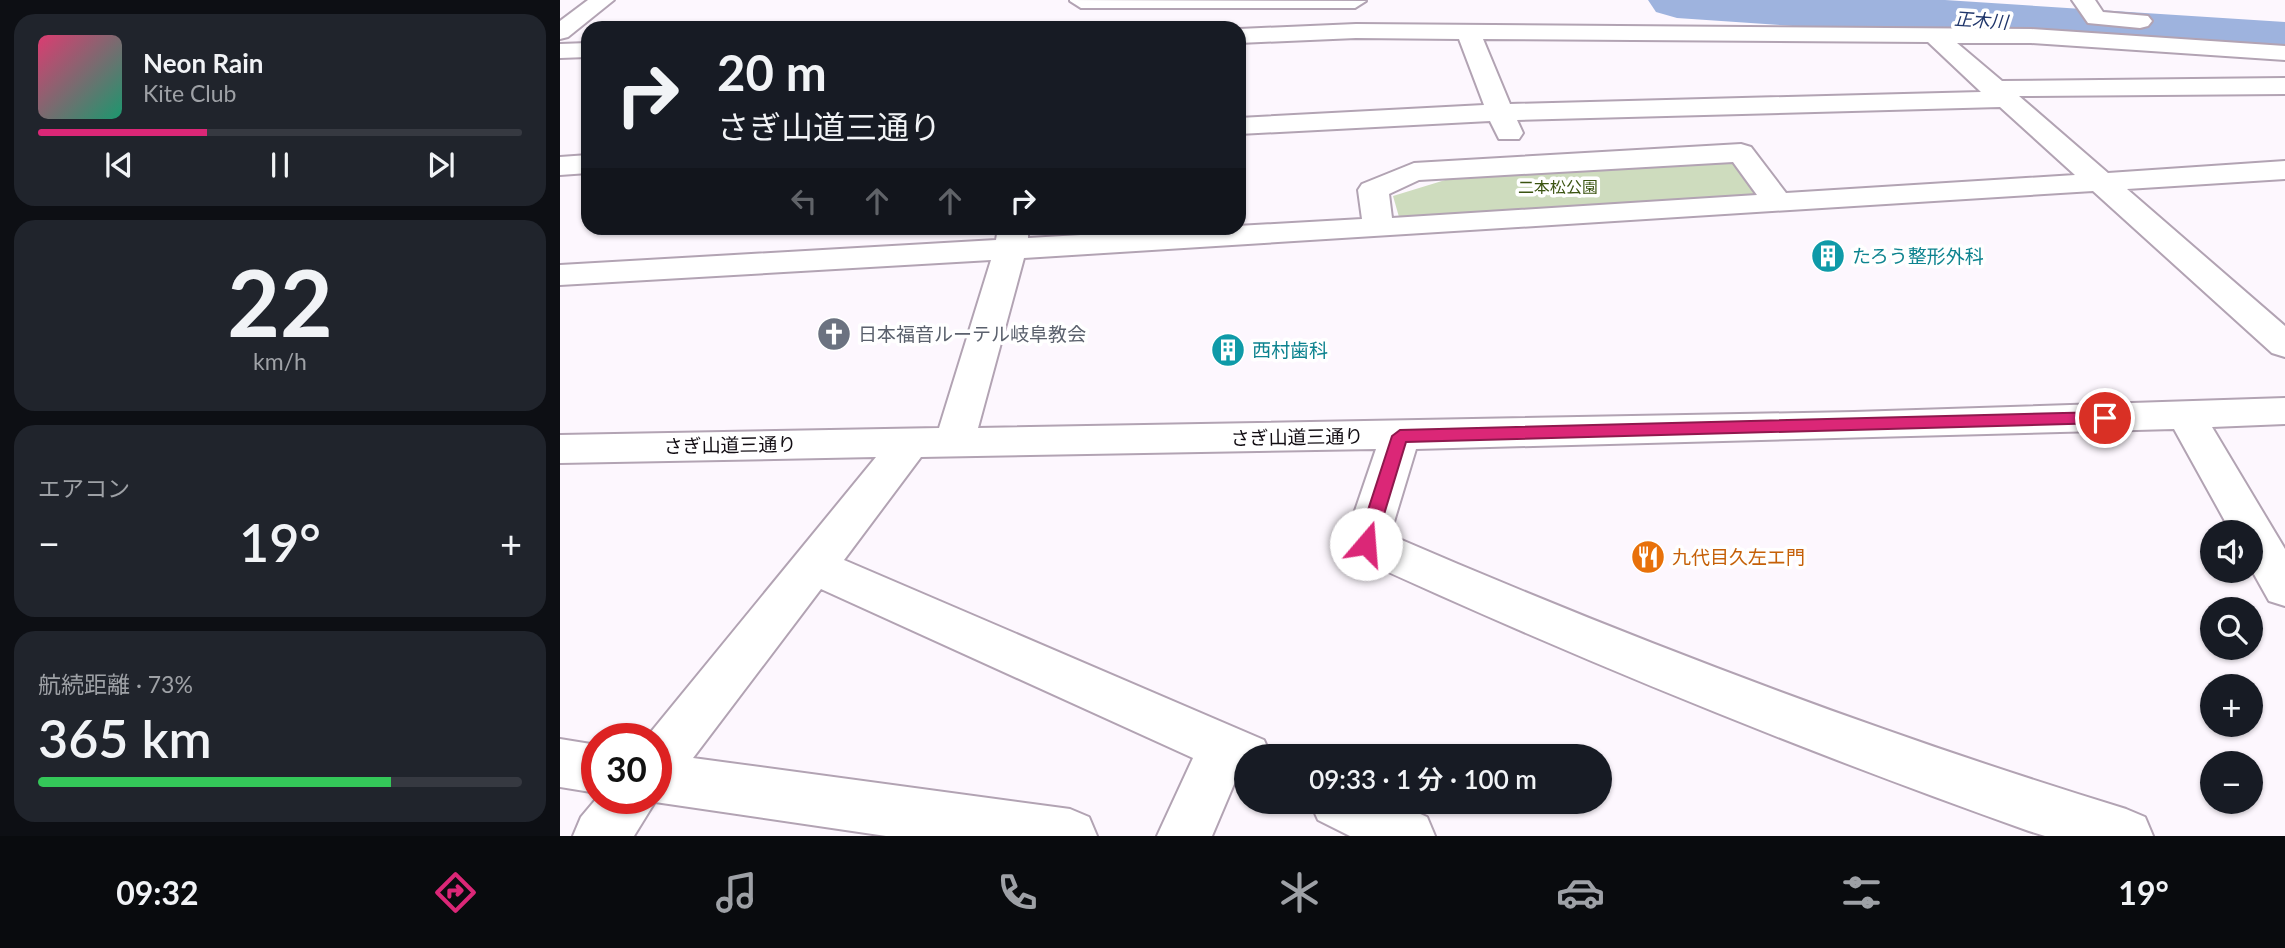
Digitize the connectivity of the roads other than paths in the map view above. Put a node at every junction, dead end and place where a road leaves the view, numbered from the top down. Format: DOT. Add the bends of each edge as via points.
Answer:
graph roads {
  1 [pos="603,0"];
  2 [pos="1356,0"];
  3 [pos="2083,0"];
  4 [pos="1078,7"];
  5 [pos="2113,30"];
  6 [pos="1356,31"];
  7 [pos="1468,31"];
  8 [pos="2285,31"];
  9 [pos="560,32"];
  10 [pos="1934,35"];
  11 [pos="1246,36"];
  12 [pos="581,50"];
  13 [pos="560,51"];
  14 [pos="2285,53"];
  15 [pos="2285,86"];
  16 [pos="1998,94"];
  17 [pos="1501,112"];
  18 [pos="1246,126"];
  19 [pos="581,164"];
  20 [pos="1521,164"];
  21 [pos="560,166"];
  22 [pos="2285,170"];
  23 [pos="2285,185"];
  24 [pos="2110,189"];
  25 [pos="1778,203"];
  26 [pos="1378,227"];
  27 [pos="1246,231"];
  28 [pos="1112,235"];
  29 [pos="1012,238"];
  30 [pos="560,275"];
  31 [pos="2285,345"];
  32 [pos="2285,411"];
  33 [pos="2186,416"];
  34 [pos="1400,436"];
  35 [pos="955,440"];
  36 [pos="911,442"];
  37 [pos="560,449"];
  38 [pos="814,566"];
  39 [pos="2285,588"];
  40 [pos="672,746"];
  41 [pos="1234,752"];
  42 [pos="1234,754"];
  43 [pos="560,763"];
  44 [pos="581,766"];
  45 [pos="672,780"];
  46 [pos="618,814"];
  47 [pos="1362,814"];
  48 [pos="600,836"];
  49 [pos="1070,836"];
  50 [pos="1184,836"];
  51 [pos="1408,836"];
  52 [pos="2126,836"];
  1 -- 9 [label="street"];
  2 -- 4 [label="street"];
  2 -- 6 [label="street"];
  3 -- 5 [label="street" via="2096,18"];
  5 -- 8 [label="street"];
  5 -- 10 [label="street" via="2031,36"];
  5 -- 14 [label="street"];
  6 -- 7 [label="street"];
  6 -- 11 [label="street"];
  7 -- 10 [label="street"];
  7 -- 17 [label="street"];
  10 -- 16 [label="street"];
  12 -- 13 [label="street"];
  15 -- 16 [label="street"];
  16 -- 17 [label="street"];
  16 -- 24 [label="street"];
  17 -- 18 [label="street"];
  17 -- 20 [label="street"];
  19 -- 21 [label="street"];
  20 -- 25 [label="street" via="1741,153"];
  20 -- 26 [label="street" via="1414,172 1373,190"];
  22 -- 24 [label="street"];
  23 -- 24 [label="street"];
  24 -- 25 [label="street"];
  24 -- 31 [label="street"];
  25 -- 26 [label="street"];
  26 -- 27 [label="street"];
  28 -- 29 [label="street"];
  29 -- 30 [label="street" via="945,254"];
  29 -- 35 [label="street"];
  32 -- 33 [label="street, さぎ山道三通り"];
  33 -- 34 [label="street, さぎ山道三通り"];
  33 -- 39 [label="street"];
  34 -- 35 [label="street, さぎ山道三通り"];
  34 -- 52 [label="street" via="1366,544 1751,705 2013,801"];
  35 -- 36 [label="street, さぎ山道三通り"];
  36 -- 37 [label="street, さぎ山道三通り"];
  36 -- 38 [label="street"];
  38 -- 40 [label="street"];
  38 -- 41 [label="street"];
  42 -- 50 [label="street"];
  43 -- 44 [label="street"];
  45 -- 49 [label="street"];
  46 -- 48 [label="street"];
  47 -- 51 [label="street"];
}
